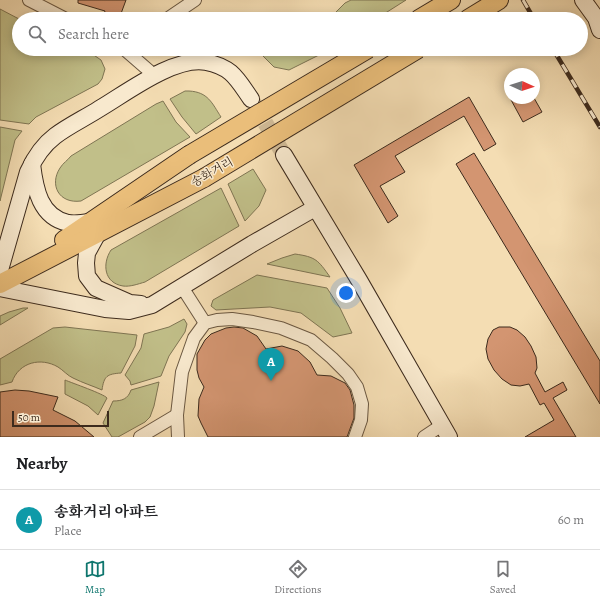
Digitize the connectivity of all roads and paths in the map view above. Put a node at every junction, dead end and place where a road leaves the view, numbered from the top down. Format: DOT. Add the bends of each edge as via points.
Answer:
graph roads {
  1 [pos="29,0"];
  2 [pos="195,0"];
  3 [pos="451,0"];
  4 [pos="499,0"];
  5 [pos="583,0"];
  6 [pos="52,12"];
  7 [pos="177,12"];
  8 [pos="431,12"];
  9 [pos="479,12"];
  10 [pos="599,21"];
  11 [pos="132,56"];
  12 [pos="356,56"];
  13 [pos="406,56"];
  14 [pos="154,75"];
  15 [pos="251,99"];
  16 [pos="284,156"];
  17 [pos="32,163"];
  18 [pos="315,208"];
  19 [pos="94,228"];
  20 [pos="0,270"];
  21 [pos="0,284"];
  22 [pos="182,287"];
  23 [pos="0,288"];
  24 [pos="152,305"];
  25 [pos="205,323"];
  26 [pos="176,415"];
  27 [pos="445,431"];
  28 [pos="140,437"];
  29 [pos="178,437"];
  30 [pos="355,437"];
  31 [pos="424,437"];
  1 -- 6 [label="street"];
  2 -- 7 [label="street"];
  3 -- 8 [label="main road"];
  4 -- 9 [label="main road"];
  5 -- 10 [label="street"];
  11 -- 14 [label="street"];
  12 -- 19 [label="main road, 송화거리, bridge" via="189,155"];
  13 -- 19 [label="main road, 송화거리, bridge" via="204,178"];
  14 -- 15 [label="street" via="187,63 204,62 229,71"];
  14 -- 17 [label="street" via="55,136 43,147"];
  16 -- 18 [label="street"];
  17 -- 19 [label="street" via="34,184 48,213 60,220"];
  17 -- 20 [label="street"];
  18 -- 22 [label="street"];
  18 -- 27 [label="street"];
  19 -- 21 [label="main road, 송화거리"];
  19 -- 24 [label="street" via="86,263 87,276 96,288 130,303"];
  22 -- 24 [label="street"];
  22 -- 25 [label="street"];
  23 -- 24 [label="street" via="105,309 129,311"];
  25 -- 26 [label="street" via="194,338 182,372"];
  25 -- 30 [label="street" via="217,320 253,322 281,328 311,340 348,374 357,387 362,404 361,420"];
  26 -- 28 [label="street"];
  26 -- 29 [label="street"];
  27 -- 31 [label="street"];
}
